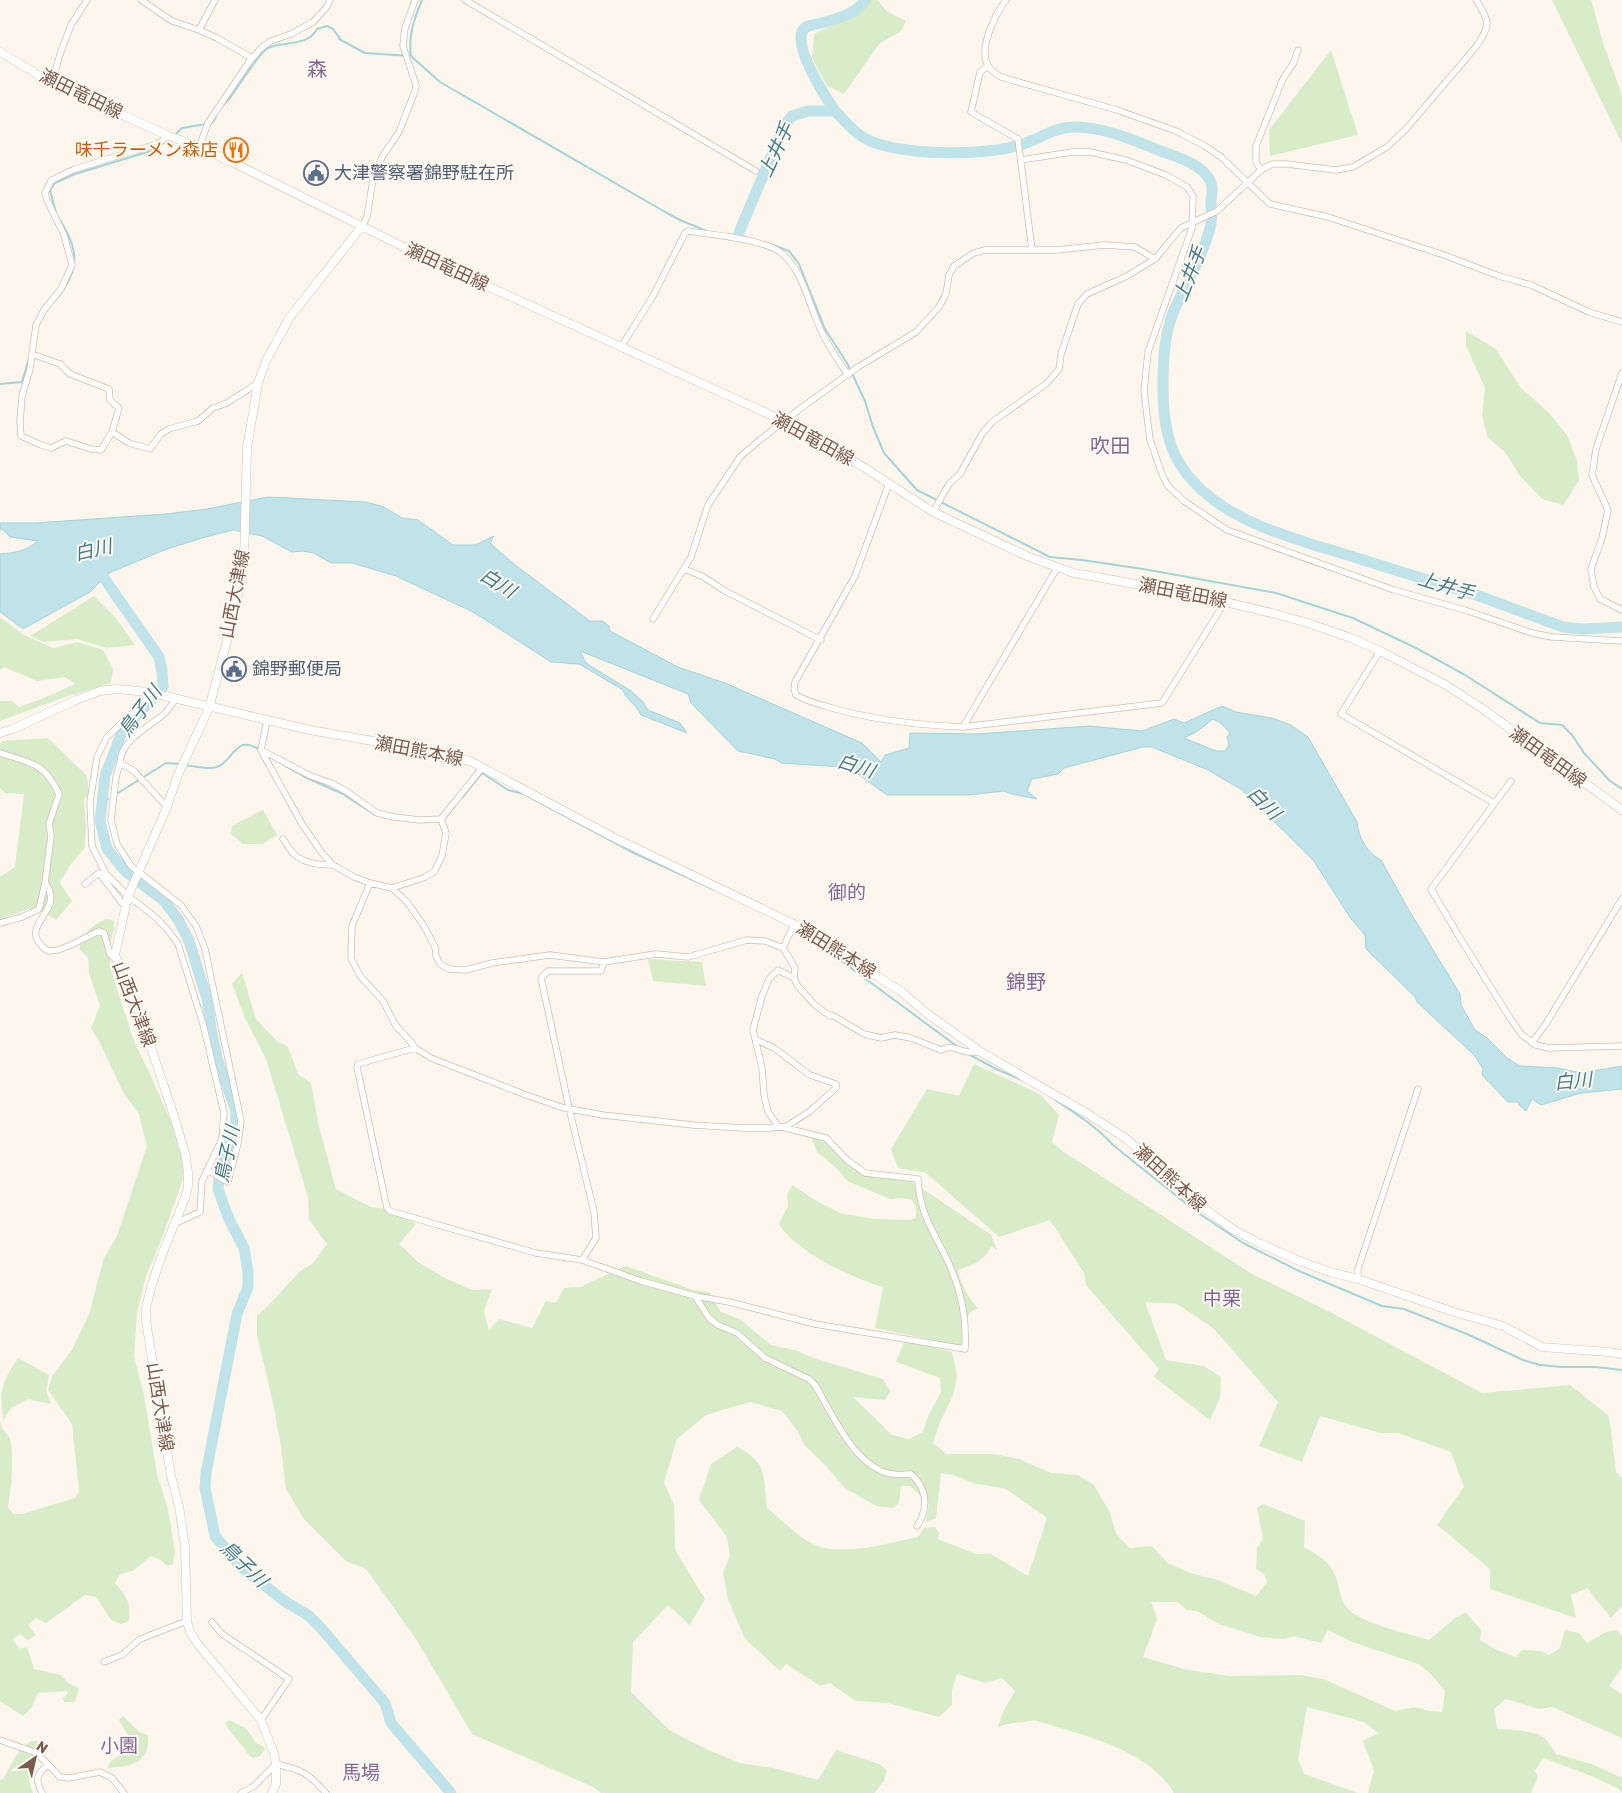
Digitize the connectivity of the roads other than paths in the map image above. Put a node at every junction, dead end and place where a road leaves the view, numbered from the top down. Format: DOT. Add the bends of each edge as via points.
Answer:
graph roads {
  1 [pos="87,0"];
  2 [pos="141,0"];
  3 [pos="215,0"];
  4 [pos="330,0"];
  5 [pos="415,0"];
  6 [pos="465,0"];
  7 [pos="1006,0"];
  8 [pos="1476,0"];
  9 [pos="148,2"];
  10 [pos="199,30"];
  11 [pos="1298,50"];
  12 [pos="0,52"];
  13 [pos="252,58"];
  14 [pos="988,66"];
  15 [pos="52,83"];
  16 [pos="169,136"];
  17 [pos="199,147"];
  18 [pos="1021,160"];
  19 [pos="756,170"];
  20 [pos="1261,170"];
  21 [pos="1248,182"];
  22 [pos="1194,221"];
  23 [pos="362,226"];
  24 [pos="1032,250"];
  25 [pos="1156,259"];
  26 [pos="1622,322"];
  27 [pos="621,347"];
  28 [pos="32,354"];
  29 [pos="849,374"];
  30 [pos="1622,374"];
  31 [pos="258,384"];
  32 [pos="784,421"];
  33 [pos="112,432"];
  34 [pos="887,482"];
  35 [pos="933,512"];
  36 [pos="1057,568"];
  37 [pos="684,569"];
  38 [pos="1225,602"];
  39 [pos="1622,610"];
  40 [pos="653,619"];
  41 [pos="821,640"];
  42 [pos="1622,641"];
  43 [pos="1380,651"];
  44 [pos="148,692"];
  45 [pos="175,700"];
  46 [pos="209,708"];
  47 [pos="267,720"];
  48 [pos="963,727"];
  49 [pos="0,733"];
  50 [pos="261,750"];
  51 [pos="0,753"];
  52 [pos="120,763"];
  53 [pos="482,768"];
  54 [pos="1511,781"];
  55 [pos="1494,803"];
  56 [pos="167,807"];
  57 [pos="1622,810"];
  58 [pos="441,818"];
  59 [pos="283,838"];
  60 [pos="333,865"];
  61 [pos="138,874"];
  62 [pos="45,883"];
  63 [pos="370,883"];
  64 [pos="85,884"];
  65 [pos="392,888"];
  66 [pos="129,894"];
  67 [pos="1622,899"];
  68 [pos="126,908"];
  69 [pos="0,923"];
  70 [pos="794,924"];
  71 [pos="782,948"];
  72 [pos="118,962"];
  73 [pos="604,962"];
  74 [pos="794,978"];
  75 [pos="755,1039"];
  76 [pos="1532,1043"];
  77 [pos="1622,1046"];
  78 [pos="415,1048"];
  79 [pos="981,1052"];
  80 [pos="1418,1090"];
  81 [pos="569,1108"];
  82 [pos="778,1126"];
  83 [pos="208,1171"];
  84 [pos="176,1223"];
  85 [pos="582,1260"];
  86 [pos="1358,1279"];
  87 [pos="695,1296"];
  88 [pos="1622,1354"];
  89 [pos="917,1526"];
  90 [pos="186,1621"];
  91 [pos="212,1622"];
  92 [pos="104,1662"];
  93 [pos="261,1720"];
  94 [pos="0,1740"];
  95 [pos="48,1764"];
  96 [pos="276,1764"];
  97 [pos="42,1793"];
  98 [pos="124,1793"];
  99 [pos="241,1793"];
  100 [pos="272,1793"];
  101 [pos="326,1793"];
  1 -- 15 [label="street" via="71,25"];
  2 -- 9 [label="street"];
  3 -- 10 [label="street"];
  4 -- 13 [label="street" via="313,22 271,41"];
  5 -- 23 [label="street" via="405,28 403,46 416,85 415,91 399,132 382,157 373,179 367,217"];
  6 -- 19 [label="street"];
  7 -- 14 [label="street" via="988,35 984,55"];
  8 -- 20 [label="street" via="1488,23 1484,35 1406,129 1387,147 1352,167 1335,170 1272,164"];
  9 -- 10 [label="street" via="172,21"];
  10 -- 13 [label="street"];
  11 -- 20 [label="street" via="1256,146 1256,162"];
  12 -- 15 [label="main road, 瀬田竜田線"];
  13 -- 17 [label="street" via="208,123"];
  14 -- 18 [label="street" via="980,72 971,112 1018,139"];
  14 -- 21 [label="street" via="1010,81 1108,107 1176,131 1221,157"];
  15 -- 16 [label="main road, 瀬田竜田線"];
  16 -- 17 [label="main road, 瀬田竜田線"];
  16 -- 28 [label="street" via="156,144 75,169 51,181 45,193 64,235 72,265 61,289 39,317"];
  17 -- 23 [label="main road, 瀬田竜田線"];
  18 -- 22 [label="street" via="1090,152 1126,160 1187,187 1193,196"];
  18 -- 24 [label="street"];
  20 -- 21 [label="street"];
  21 -- 22 [label="street" via="1217,211"];
  21 -- 26 [label="street" via="1270,204 1328,217 1444,255 1531,285 1589,312"];
  22 -- 25 [label="street" via="1181,228"];
  22 -- 42 [label="street" via="1148,352 1144,391 1150,440 1167,485 1175,494 1227,530 1394,590 1532,633"];
  23 -- 27 [label="main road, 瀬田竜田線"];
  23 -- 31 [label="main road, 山西大津線" via="290,317 266,361"];
  24 -- 25 [label="street" via="1104,245 1135,247"];
  24 -- 29 [label="street" via="985,250 954,266 940,307 916,332"];
  25 -- 35 [label="street" via="1087,294 1078,304 1058,369 1046,384 992,422"];
  27 -- 29 [label="street" via="688,231 760,243 779,251 792,263 828,346"];
  27 -- 32 [label="main road, 瀬田竜田線"];
  28 -- 33 [label="street" via="109,389 110,400 119,408"];
  28 -- 33 [label="street" via="22,402 21,436 50,448 66,441 101,450"];
  29 -- 32 [label="street"];
  30 -- 39 [label="street" via="1598,440 1593,466 1594,482 1608,510 1590,570 1600,600"];
  31 -- 33 [label="street" via="213,408 198,421 169,429 150,449 129,443"];
  31 -- 46 [label="main road, 山西大津線" via="247,448 244,562 234,615"];
  32 -- 34 [label="main road, 瀬田竜田線"];
  32 -- 37 [label="street" via="740,457 725,478 708,505 697,543"];
  34 -- 35 [label="main road, 瀬田竜田線"];
  34 -- 41 [label="street" via="855,576"];
  35 -- 36 [label="main road, 瀬田竜田線"];
  36 -- 38 [label="main road, 瀬田竜田線"];
  36 -- 48 [label="street"];
  37 -- 40 [label="street"];
  37 -- 41 [label="street"];
  38 -- 43 [label="main road, 瀬田竜田線" via="1308,623"];
  38 -- 48 [label="street" via="1162,703"];
  41 -- 48 [label="street" via="796,682 796,695 845,712 934,726"];
  43 -- 55 [label="street" via="1341,714"];
  43 -- 57 [label="main road, 瀬田竜田線" via="1484,709"];
  44 -- 45 [label="main road, 瀬田熊本線"];
  44 -- 49 [label="main road, 瀬田熊本線" via="117,689 100,692"];
  44 -- 66 [label="street" via="145,701 107,737 98,757 90,802 92,846 106,874"];
  45 -- 46 [label="main road, 瀬田熊本線"];
  45 -- 52 [label="street" via="128,745"];
  46 -- 47 [label="main road, 瀬田熊本線"];
  46 -- 56 [label="main road, 山西大津線" via="177,777"];
  47 -- 50 [label="street"];
  47 -- 53 [label="main road, 瀬田熊本線" via="459,758"];
  50 -- 58 [label="street" via="346,791 377,813 420,820"];
  50 -- 60 [label="street" via="302,824"];
  51 -- 62 [label="street" via="40,767 52,778 59,794 49,824 51,836"];
  52 -- 56 [label="street" via="134,771"];
  52 -- 61 [label="street" via="111,820 117,844"];
  53 -- 58 [label="street"];
  53 -- 70 [label="main road, 瀬田熊本線" via="615,838"];
  54 -- 55 [label="street"];
  55 -- 76 [label="street" via="1431,888 1510,1018"];
  56 -- 61 [label="main road, 山西大津線"];
  58 -- 65 [label="street" via="446,833 442,856 434,872"];
  59 -- 60 [label="street" via="294,855 321,865"];
  60 -- 63 [label="street"];
  61 -- 66 [label="main road, 山西大津線"];
  61 -- 83 [label="street" via="181,905 196,926 205,949 241,1121 228,1182"];
  62 -- 69 [label="street" via="39,910"];
  62 -- 72 [label="street" via="52,896 48,909 36,925 37,940 41,946 48,951 58,950 98,931 104,934 110,954"];
  63 -- 65 [label="street"];
  63 -- 78 [label="street" via="352,926 351,958 360,976 383,1001 396,1026"];
  64 -- 68 [label="street" via="99,873"];
  65 -- 73 [label="street" via="424,926 436,947 440,964 449,969 466,970 550,955"];
  66 -- 68 [label="main road, 山西大津線"];
  66 -- 83 [label="street" via="168,930 178,944 203,1024 224,1113 222,1139"];
  67 -- 76 [label="street"];
  68 -- 72 [label="main road, 山西大津線" via="115,956"];
  70 -- 71 [label="street"];
  70 -- 79 [label="main road, 瀬田熊本線" via="902,992"];
  71 -- 73 [label="street" via="765,941 747,940 688,957 656,954"];
  71 -- 74 [label="street" via="795,968"];
  72 -- 84 [label="main road, 山西大津線" via="151,1048 186,1157 188,1187"];
  73 -- 81 [label="street" via="601,971 548,971 541,978"];
  74 -- 75 [label="street" via="778,970 769,979 753,1030"];
  74 -- 79 [label="street" via="815,1005 864,1034 881,1038 895,1035 911,1038 941,1050 948,1046 964,1052"];
  75 -- 82 [label="street" via="768,1112"];
  75 -- 82 [label="street" via="774,1048 810,1075 836,1084 836,1088 810,1111 787,1126"];
  76 -- 77 [label="street" via="1549,1048"];
  78 -- 81 [label="street" via="430,1058 490,1082"];
  78 -- 85 [label="street" via="369,1060 357,1067 387,1208 536,1253"];
  79 -- 86 [label="main road, 瀬田熊本線" via="1125,1138 1192,1199 1234,1230 1297,1260"];
  80 -- 86 [label="street" via="1358,1269"];
  81 -- 82 [label="street" via="693,1125"];
  81 -- 85 [label="street" via="596,1222 596,1238"];
  82 -- 87 [label="street" via="826,1138 865,1173 918,1179 922,1210 958,1286 967,1328 965,1349 815,1324"];
  83 -- 84 [label="street" via="202,1181 200,1212"];
  84 -- 90 [label="main road, 山西大津線" via="152,1284 146,1321 185,1548"];
  85 -- 87 [label="street"];
  86 -- 88 [label="main road, 瀬田熊本線" via="1503,1326 1542,1347"];
  87 -- 89 [label="street" via="709,1318 718,1325 738,1333 765,1358 815,1385 859,1456 870,1465 892,1474 911,1474 920,1482 926,1509"];
  90 -- 92 [label="street" via="140,1639 122,1655"];
  90 -- 93 [label="main road, 山西大津線" via="196,1643"];
  91 -- 93 [label="street" via="222,1634 289,1679"];
  93 -- 96 [label="main road, 山西大津線"];
  94 -- 95 [label="street" via="37,1752"];
  95 -- 97 [label="street" via="38,1774 37,1782"];
  95 -- 98 [label="street" via="60,1778 100,1772 106,1774"];
  96 -- 99 [label="street" via="254,1786"];
  96 -- 100 [label="main road, 山西大津線" via="276,1784"];
  96 -- 101 [label="street" via="311,1777"];
}
